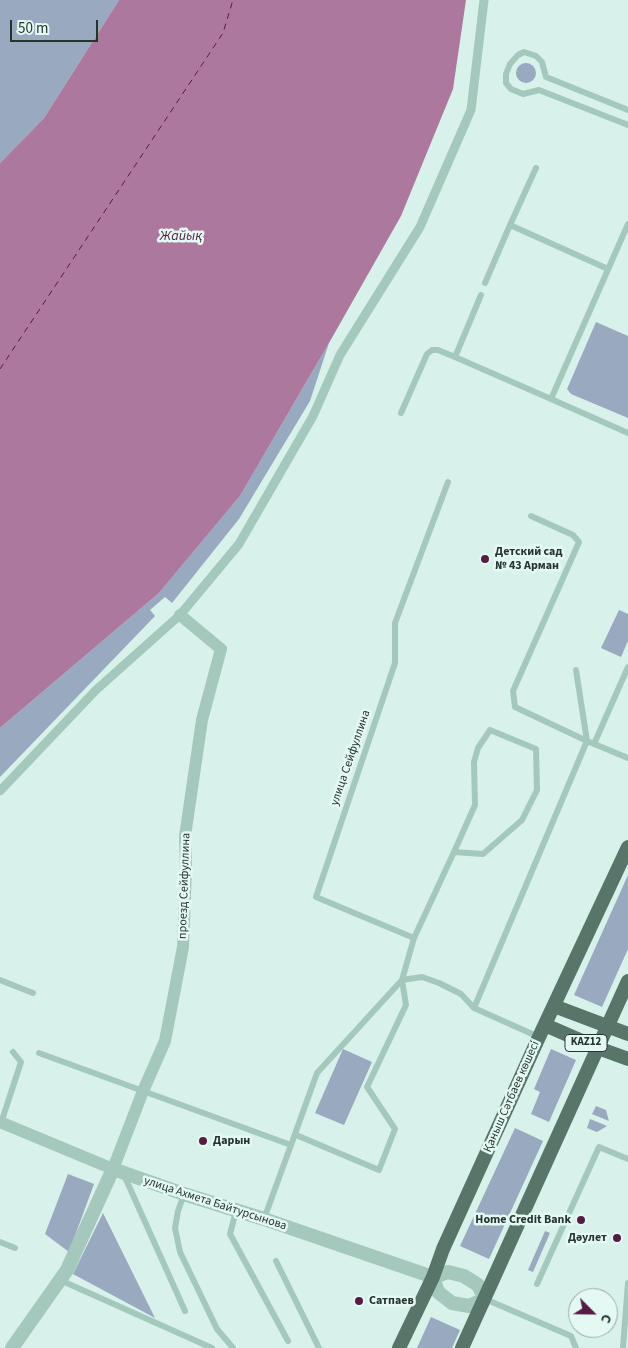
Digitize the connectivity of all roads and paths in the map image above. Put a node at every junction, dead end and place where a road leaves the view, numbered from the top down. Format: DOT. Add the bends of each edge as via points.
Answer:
graph roads {
  1 [pos="484,0"];
  2 [pos="628,110"];
  3 [pos="628,125"];
  4 [pos="536,168"];
  5 [pos="628,224"];
  6 [pos="510,225"];
  7 [pos="608,269"];
  8 [pos="485,283"];
  9 [pos="480,295"];
  10 [pos="454,356"];
  11 [pos="551,399"];
  12 [pos="400,413"];
  13 [pos="628,433"];
  14 [pos="448,482"];
  15 [pos="531,516"];
  16 [pos="180,614"];
  17 [pos="628,668"];
  18 [pos="576,670"];
  19 [pos="586,741"];
  20 [pos="594,744"];
  21 [pos="628,758"];
  22 [pos="0,791"];
  23 [pos="628,847"];
  24 [pos="454,852"];
  25 [pos="414,938"];
  26 [pos="0,980"];
  27 [pos="402,980"];
  28 [pos="628,981"];
  29 [pos="33,993"];
  30 [pos="554,1006"];
  31 [pos="474,1008"];
  32 [pos="608,1027"];
  33 [pos="542,1031"];
  34 [pos="628,1034"];
  35 [pos="598,1048"];
  36 [pos="12,1052"];
  37 [pos="38,1053"];
  38 [pos="628,1059"];
  39 [pos="143,1091"];
  40 [pos="1,1123"];
  41 [pos="296,1135"];
  42 [pos="291,1145"];
  43 [pos="628,1159"];
  44 [pos="118,1171"];
  45 [pos="184,1194"];
  46 [pos="236,1211"];
  47 [pos="264,1220"];
  48 [pos="0,1242"];
  49 [pos="15,1248"];
  50 [pos="276,1261"];
  51 [pos="433,1277"];
  52 [pos="59,1280"];
  53 [pos="537,1284"];
  54 [pos="628,1284"];
  55 [pos="485,1299"];
  56 [pos="185,1311"];
  57 [pos="288,1341"];
  58 [pos="12,1348"];
  59 [pos="212,1348"];
  60 [pos="233,1348"];
  61 [pos="319,1348"];
  62 [pos="399,1348"];
  63 [pos="463,1348"];
  64 [pos="576,1348"];
  65 [pos="623,1348"];
  1 -- 16 [label="street" via="471,110 420,227 340,355 312,416 239,544"];
  2 -- 3 [label="lane" via="546,78 542,62 524,52 510,64 506,74 506,83 511,89 523,94 540,90"];
  4 -- 6 [label="lane"];
  5 -- 7 [label="lane"];
  6 -- 7 [label="lane"];
  6 -- 8 [label="lane"];
  7 -- 11 [label="lane"];
  9 -- 10 [label="lane"];
  10 -- 11 [label="lane"];
  10 -- 12 [label="lane" via="438,350 427,354"];
  11 -- 13 [label="lane"];
  14 -- 25 [label="lane, улица Сейфуллина" via="395,623 395,663 316,897"];
  15 -- 19 [label="lane" via="573,535 579,542 513,691 515,707"];
  16 -- 22 [label="street" via="96,690"];
  16 -- 39 [label="street, проезд Сейфуллина" via="221,649 202,720 185,836 183,947 165,1041"];
  17 -- 20 [label="lane"];
  18 -- 19 [label="lane"];
  19 -- 20 [label="lane"];
  19 -- 31 [label="lane"];
  20 -- 21 [label="lane"];
  23 -- 30 [label="main road, Қаныш Сәтбаев көшесі"];
  24 -- 24 [label="lane" via="483,854 522,820 537,790 536,749 490,730 478,748 474,762 476,805"];
  24 -- 25 [label="lane"];
  25 -- 27 [label="lane"];
  26 -- 29 [label="lane"];
  27 -- 31 [label="lane" via="422,977 439,983 461,994"];
  27 -- 41 [label="lane" via="316,1073"];
  27 -- 41 [label="lane" via="406,1005 367,1087 395,1129 379,1170"];
  28 -- 32 [label="main road"];
  30 -- 32 [label="main road, KAZ12"];
  30 -- 33 [label="main road, Қаныш Сәтбаев көшесі"];
  31 -- 33 [label="lane"];
  32 -- 34 [label="main road, KAZ12"];
  32 -- 35 [label="main road"];
  33 -- 35 [label="main road, KAZ12"];
  33 -- 51 [label="main road, Қаныш Сәтбаев көшесі"];
  35 -- 38 [label="main road, KAZ12"];
  35 -- 55 [label="main road"];
  36 -- 40 [label="lane" via="21,1062"];
  37 -- 39 [label="lane"];
  39 -- 42 [label="lane"];
  39 -- 44 [label="street, проезд Сейфуллина"];
  40 -- 44 [label="street, улица Ахмета Байтурсынова"];
  41 -- 42 [label="lane"];
  42 -- 47 [label="lane"];
  43 -- 53 [label="lane" via="600,1147"];
  44 -- 45 [label="street, улица Ахмета Байтурсынова"];
  44 -- 52 [label="street"];
  44 -- 56 [label="lane"];
  45 -- 46 [label="street, улица Ахмета Байтурсынова"];
  45 -- 60 [label="lane" via="176,1228 180,1252 217,1329"];
  46 -- 47 [label="street, улица Ахмета Байтурсынова"];
  46 -- 57 [label="lane" via="230,1234"];
  47 -- 51 [label="street, улица Ахмета Байтурсынова"];
  48 -- 49 [label="lane"];
  50 -- 61 [label="lane"];
  51 -- 55 [label="street" via="448,1272 464,1276 478,1285"];
  51 -- 55 [label="street" via="438,1292 452,1303 470,1306"];
  51 -- 62 [label="main road, Қаныш Сәтбаев көшесі"];
  52 -- 58 [label="street"];
  52 -- 59 [label="lane"];
  54 -- 65 [label="lane"];
  55 -- 63 [label="main road"];
  55 -- 64 [label="lane" via="571,1336"];
}
